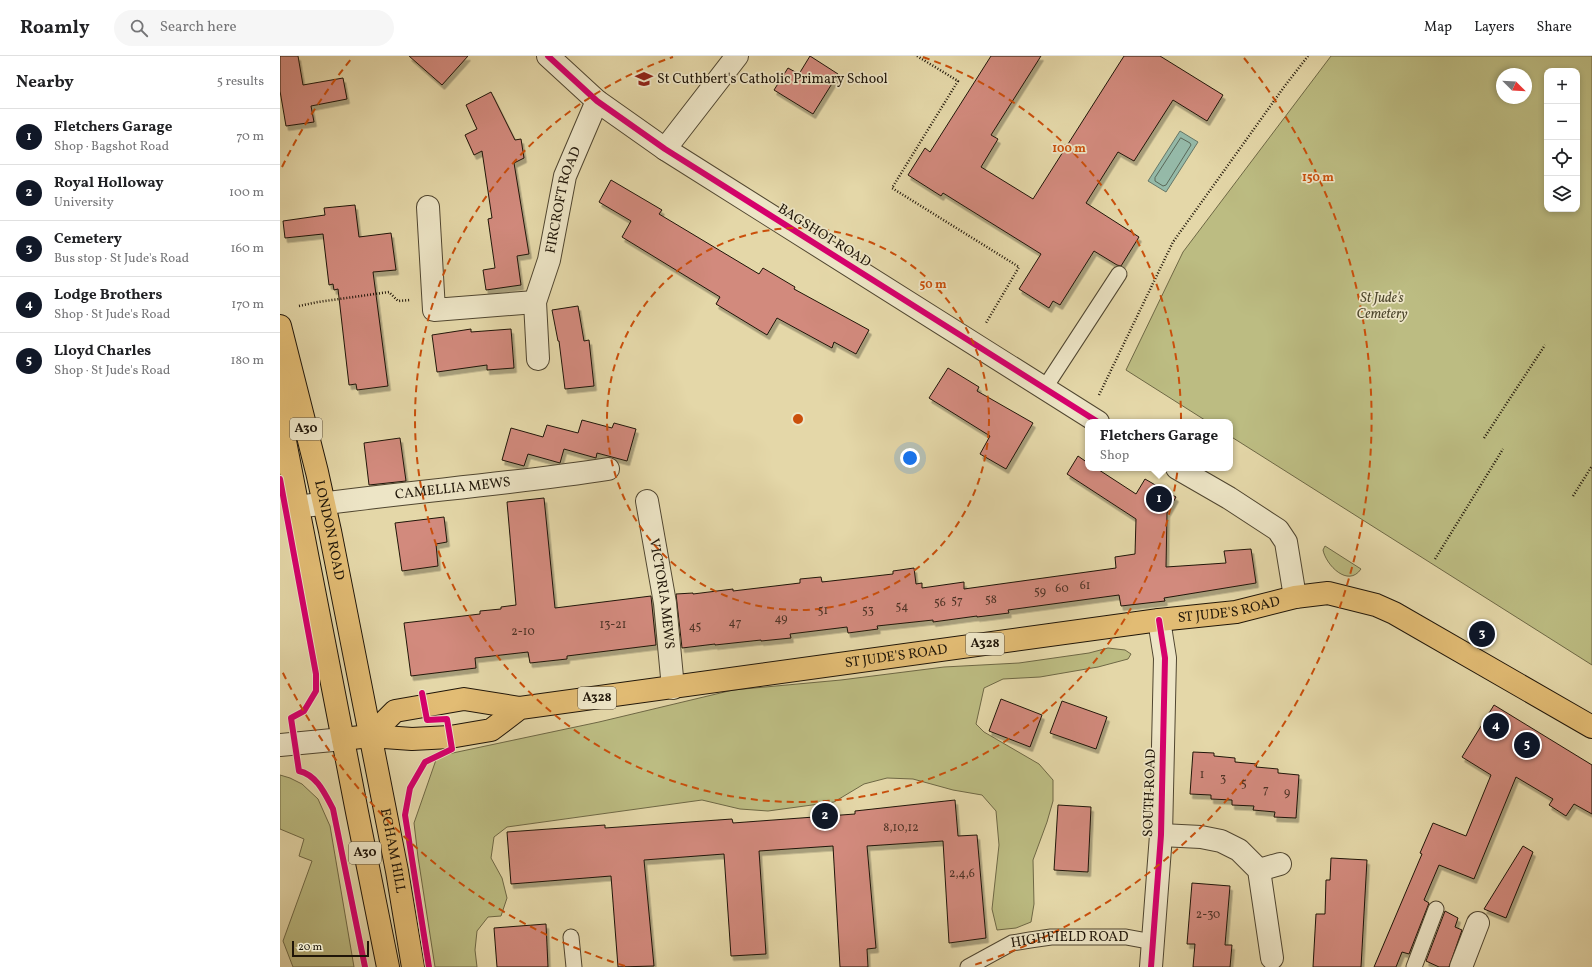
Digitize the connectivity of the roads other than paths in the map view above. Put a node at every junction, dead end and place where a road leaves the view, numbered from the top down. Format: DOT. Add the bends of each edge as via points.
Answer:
graph roads {
  1 [pos="548,56"];
  2 [pos="737,56"];
  3 [pos="597,101"];
  4 [pos="665,149"];
  5 [pos="428,207"];
  6 [pos="1119,274"];
  7 [pos="535,302"];
  8 [pos="280,326"];
  9 [pos="538,360"];
  10 [pos="280,379"];
  11 [pos="1044,389"];
  12 [pos="1093,419"];
  13 [pos="608,469"];
  14 [pos="1182,471"];
  15 [pos="647,501"];
  16 [pos="323,503"];
  17 [pos="298,506"];
  18 [pos="1296,597"];
  19 [pos="1159,620"];
  20 [pos="673,688"];
  21 [pos="520,708"];
  22 [pos="1592,727"];
  23 [pos="370,736"];
  24 [pos="343,739"];
  25 [pos="280,745"];
  26 [pos="1161,835"];
  27 [pos="1280,864"];
  28 [pos="1259,870"];
  29 [pos="1436,909"];
  30 [pos="1478,923"];
  31 [pos="571,937"];
  32 [pos="1153,942"];
  33 [pos="1272,958"];
  34 [pos="388,967"];
  35 [pos="413,967"];
  36 [pos="574,967"];
  37 [pos="968,967"];
  38 [pos="1151,967"];
  39 [pos="1414,967"];
  40 [pos="1461,967"];
  1 -- 3 [label="street, BAGSHOT ROAD"];
  2 -- 4 [label="street"];
  3 -- 4 [label="street, BAGSHOT ROAD"];
  3 -- 7 [label="street, FIRCROFT ROAD" via="565,176 549,260"];
  4 -- 11 [label="street, BAGSHOT ROAD"];
  5 -- 7 [label="street" via="434,310"];
  6 -- 11 [label="lane"];
  7 -- 9 [label="street, FIRCROFT ROAD"];
  8 -- 16 [label="main road, LONDON ROAD / A30"];
  10 -- 17 [label="main road, LONDON ROAD / A30" via="285,441"];
  11 -- 12 [label="street, BAGSHOT ROAD"];
  13 -- 16 [label="street, CAMELLIA MEWS" via="545,479"];
  14 -- 18 [label="street" via="1278,530 1286,542"];
  15 -- 20 [label="street, VICTORIA MEWS" via="665,602"];
  16 -- 17 [label="street, CAMELLIA MEWS"];
  16 -- 23 [label="main road, LONDON ROAD / A30"];
  17 -- 24 [label="main road, LONDON ROAD / A30"];
  18 -- 19 [label="main road, ST JUDE'S ROAD / A328" via="1236,612"];
  18 -- 22 [label="main road, ST JUDE'S ROAD / A328" via="1328,593 1376,605"];
  19 -- 20 [label="main road, ST JUDE'S ROAD / A328"];
  19 -- 26 [label="street, SOUTH ROAD" via="1165,658"];
  20 -- 21 [label="main road, ST JUDE'S ROAD / A328"];
  21 -- 23 [label="main road, ST JUDE'S ROAD / A328" via="491,730 450,737 412,739"];
  21 -- 23 [label="main road" via="464,700 395,712"];
  23 -- 24 [label="main road, ST JUDE'S ROAD / A328"];
  23 -- 35 [label="main road, EGHAM HILL / A30"];
  24 -- 25 [label="street"];
  24 -- 34 [label="main road, EGHAM HILL / A30"];
  26 -- 28 [label="street" via="1221,841 1239,850"];
  26 -- 32 [label="street, SOUTH ROAD"];
  27 -- 28 [label="street"];
  28 -- 33 [label="street"];
  29 -- 39 [label="lane"];
  30 -- 40 [label="street"];
  31 -- 36 [label="lane"];
  32 -- 37 [label="lane, HIGHFIELD ROAD" via="1126,938 1051,937 1012,943"];
  32 -- 38 [label="street, SOUTH ROAD"];
}
